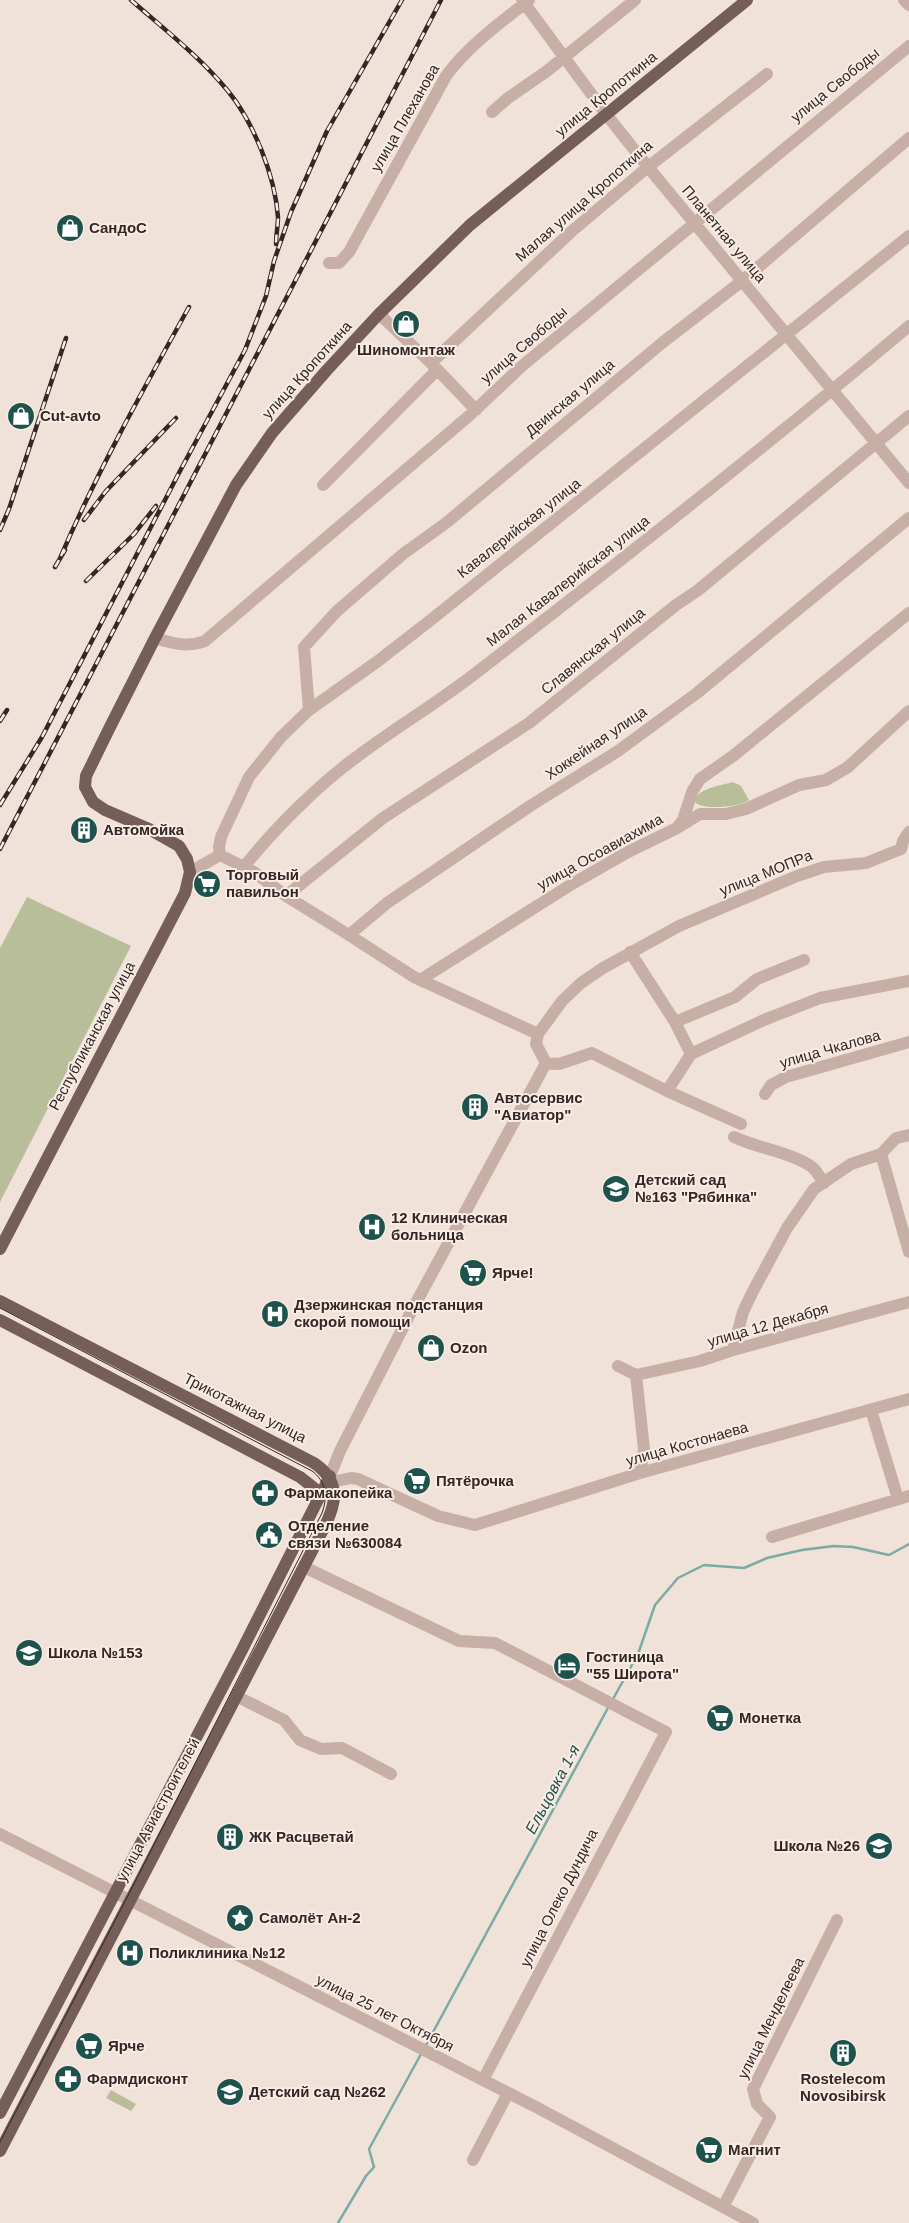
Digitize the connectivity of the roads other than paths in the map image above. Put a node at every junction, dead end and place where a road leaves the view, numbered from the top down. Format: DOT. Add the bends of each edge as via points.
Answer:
graph roads {
  1 [pos="635,0"];
  2 [pos="747,0"];
  3 [pos="904,0"];
  4 [pos="525,1"];
  5 [pos="909,6"];
  6 [pos="909,46"];
  7 [pos="564,56"];
  8 [pos="767,74"];
  9 [pos="492,112"];
  10 [pos="606,114"];
  11 [pos="909,138"];
  12 [pos="648,167"];
  13 [pos="693,223"];
  14 [pos="909,236"];
  15 [pos="329,263"];
  16 [pos="742,281"];
  17 [pos="379,314"];
  18 [pos="909,326"];
  19 [pos="786,333"];
  20 [pos="434,367"];
  21 [pos="834,390"];
  22 [pos="476,410"];
  23 [pos="909,416"];
  24 [pos="876,443"];
  25 [pos="909,483"];
  26 [pos="323,485"];
  27 [pos="909,518"];
  28 [pos="909,613"];
  29 [pos="154,638"];
  30 [pos="309,710"];
  31 [pos="909,711"];
  32 [pos="689,803"];
  33 [pos="700,814"];
  34 [pos="677,828"];
  35 [pos="909,832"];
  36 [pos="905,850"];
  37 [pos="220,854"];
  38 [pos="247,864"];
  39 [pos="190,872"];
  40 [pos="286,896"];
  41 [pos="349,935"];
  42 [pos="630,952"];
  43 [pos="804,960"];
  44 [pos="420,980"];
  45 [pos="909,980"];
  46 [pos="675,1022"];
  47 [pos="538,1034"];
  48 [pos="909,1042"];
  49 [pos="691,1054"];
  50 [pos="546,1063"];
  51 [pos="667,1091"];
  52 [pos="765,1094"];
  53 [pos="741,1124"];
  54 [pos="909,1135"];
  55 [pos="734,1137"];
  56 [pos="881,1154"];
  57 [pos="824,1183"];
  58 [pos="0,1249"];
  59 [pos="909,1252"];
  60 [pos="0,1301"];
  61 [pos="909,1302"];
  62 [pos="0,1320"];
  63 [pos="733,1350"];
  64 [pos="618,1366"];
  65 [pos="139,1372"];
  66 [pos="636,1375"];
  67 [pos="132,1389"];
  68 [pos="909,1399"];
  69 [pos="871,1410"];
  70 [pos="640,1474"];
  71 [pos="331,1479"];
  72 [pos="903,1497"];
  73 [pos="314,1509"];
  74 [pos="326,1524"];
  75 [pos="772,1537"];
  76 [pos="304,1567"];
  77 [pos="236,1696"];
  78 [pos="391,1774"];
  79 [pos="0,1834"];
  80 [pos="115,1893"];
  81 [pos="130,1900"];
  82 [pos="837,1920"];
  83 [pos="483,2080"];
  84 [pos="508,2093"];
  85 [pos="0,2113"];
  86 [pos="0,2151"];
  87 [pos="473,2160"];
  88 [pos="723,2206"];
  89 [pos="753,2223"];
  1 -- 7 [label="street"];
  2 -- 10 [label="main road, улица Кропоткина"];
  3 -- 5 [label="street"];
  4 -- 7 [label="street, Планетная улица"];
  4 -- 15 [label="street, улица Плеханова" via="455,64 446,76 349,252 339,263"];
  6 -- 13 [label="street, улица Свободы"];
  7 -- 9 [label="street"];
  7 -- 10 [label="street, Планетная улица"];
  8 -- 12 [label="street, Малая улица Кропоткина"];
  10 -- 12 [label="street, Планетная улица"];
  10 -- 17 [label="main road, улица Кропоткина" via="470,225"];
  11 -- 16 [label="street, Двинская улица"];
  12 -- 13 [label="street, Планетная улица"];
  12 -- 20 [label="street, Малая улица Кропоткина" via="572,231"];
  13 -- 16 [label="street, Планетная улица"];
  13 -- 22 [label="street, улица Свободы" via="522,366"];
  14 -- 19 [label="street, Кавалерийская улица"];
  16 -- 19 [label="street, Планетная улица"];
  16 -- 30 [label="street, Двинская улица" via="337,611 304,647"];
  17 -- 20 [label="street"];
  17 -- 29 [label="main road, улица Кропоткина" via="320,377 262,447 236,485"];
  18 -- 21 [label="street, Малая Кавалерийская улица"];
  19 -- 21 [label="street, Планетная улица"];
  19 -- 30 [label="street, Кавалерийская улица" via="424,625"];
  20 -- 22 [label="street"];
  20 -- 26 [label="street, Малая улица Кропоткина"];
  21 -- 24 [label="street, Планетная улица"];
  21 -- 38 [label="street, Малая Кавалерийская улица" via="451,693 356,756 322,786"];
  22 -- 29 [label="street, улица Свободы" via="205,641 195,645 175,644"];
  23 -- 24 [label="street, Славянская улица"];
  24 -- 25 [label="street, Планетная улица"];
  24 -- 40 [label="street, Славянская улица" via="697,591 528,724 383,818"];
  27 -- 41 [label="street, Хоккейная улица" via="689,699 618,751 530,806 388,903"];
  28 -- 32 [label="street, улица Осоавиахима" via="733,756 700,779"];
  29 -- 39 [label="main road, улица Кропоткина" via="86,776 85,787 93,802 105,810 179,846"];
  30 -- 37 [label="street, Кавалерийская улица" via="249,776 221,837"];
  31 -- 33 [label="street" via="848,767 826,780 799,785 746,809 726,814"];
  32 -- 33 [label="street"];
  32 -- 34 [label="street, улица Осоавиахима"];
  33 -- 34 [label="street"];
  34 -- 44 [label="street, улица Осоавиахима" via="572,884"];
  35 -- 36 [label="street, улица МОПРа" via="903,840"];
  36 -- 42 [label="street, улица МОПРа" via="866,862 797,876 679,926"];
  37 -- 38 [label="street"];
  37 -- 39 [label="street"];
  38 -- 40 [label="street"];
  39 -- 58 [label="main road, Республиканская улица" via="181,904"];
  40 -- 41 [label="street"];
  41 -- 44 [label="street"];
  42 -- 46 [label="street"];
  42 -- 47 [label="street, улица МОПРа" via="581,983 562,1001"];
  43 -- 46 [label="street" via="757,979 730,999"];
  44 -- 47 [label="street"];
  45 -- 49 [label="street" via="820,998"];
  46 -- 49 [label="street"];
  47 -- 50 [label="street" via="536,1044"];
  48 -- 52 [label="street, улица Чкалова" via="786,1077 771,1085"];
  49 -- 51 [label="street"];
  50 -- 51 [label="street" via="559,1064 592,1053"];
  50 -- 71 [label="street" via="409,1316 337,1457"];
  51 -- 53 [label="street"];
  54 -- 56 [label="street" via="896,1138"];
  55 -- 57 [label="street" via="803,1162 814,1168"];
  56 -- 57 [label="street" via="851,1164"];
  56 -- 59 [label="street"];
  57 -- 63 [label="street" via="814,1189 801,1205 783,1236 743,1312"];
  60 -- 65 [label="main road, Трикотажная улица"];
  61 -- 63 [label="street, улица 12 Декабря"];
  62 -- 67 [label="main road"];
  63 -- 66 [label="street, улица 12 Декабря"];
  64 -- 66 [label="street"];
  65 -- 67 [label="main road" via="144,1382"];
  65 -- 71 [label="main road, Трикотажная улица" via="314,1463"];
  66 -- 70 [label="street" via="644,1449"];
  67 -- 73 [label="main road" via="306,1481 314,1488"];
  68 -- 69 [label="street, улица Костонаева"];
  69 -- 70 [label="street, улица Костонаева"];
  69 -- 72 [label="street"];
  70 -- 71 [label="street, улица Костонаева" via="475,1525 438,1516 358,1479"];
  71 -- 73 [label="main road, улица Авиастроителей"];
  71 -- 74 [label="main road, улица Авиастроителей" via="334,1499"];
  72 -- 75 [label="street"];
  73 -- 74 [label="main road" via="326,1516"];
  73 -- 80 [label="main road, улица Авиастроителей"];
  74 -- 76 [label="main road, улица Авиастроителей"];
  76 -- 77 [label="main road, улица Авиастроителей"];
  76 -- 83 [label="street, улица Олеко Дундича" via="459,1641 496,1643 666,1732"];
  77 -- 78 [label="street" via="284,1720 300,1740 321,1749 342,1748"];
  77 -- 81 [label="main road, улица Авиастроителей"];
  79 -- 80 [label="street, улица 25 лет Октября"];
  80 -- 81 [label="street, улица 25 лет Октября"];
  80 -- 85 [label="main road, улица Авиастроителей"];
  81 -- 83 [label="street, улица 25 лет Октября"];
  81 -- 86 [label="main road, улица Авиастроителей"];
  82 -- 88 [label="street, улица Менделеева" via="752,2089 757,2104 770,2117"];
  83 -- 84 [label="street, улица 25 лет Октября"];
  84 -- 87 [label="street"];
  84 -- 88 [label="street, улица 25 лет Октября"];
  88 -- 89 [label="street, улица 25 лет Октября"];
}
